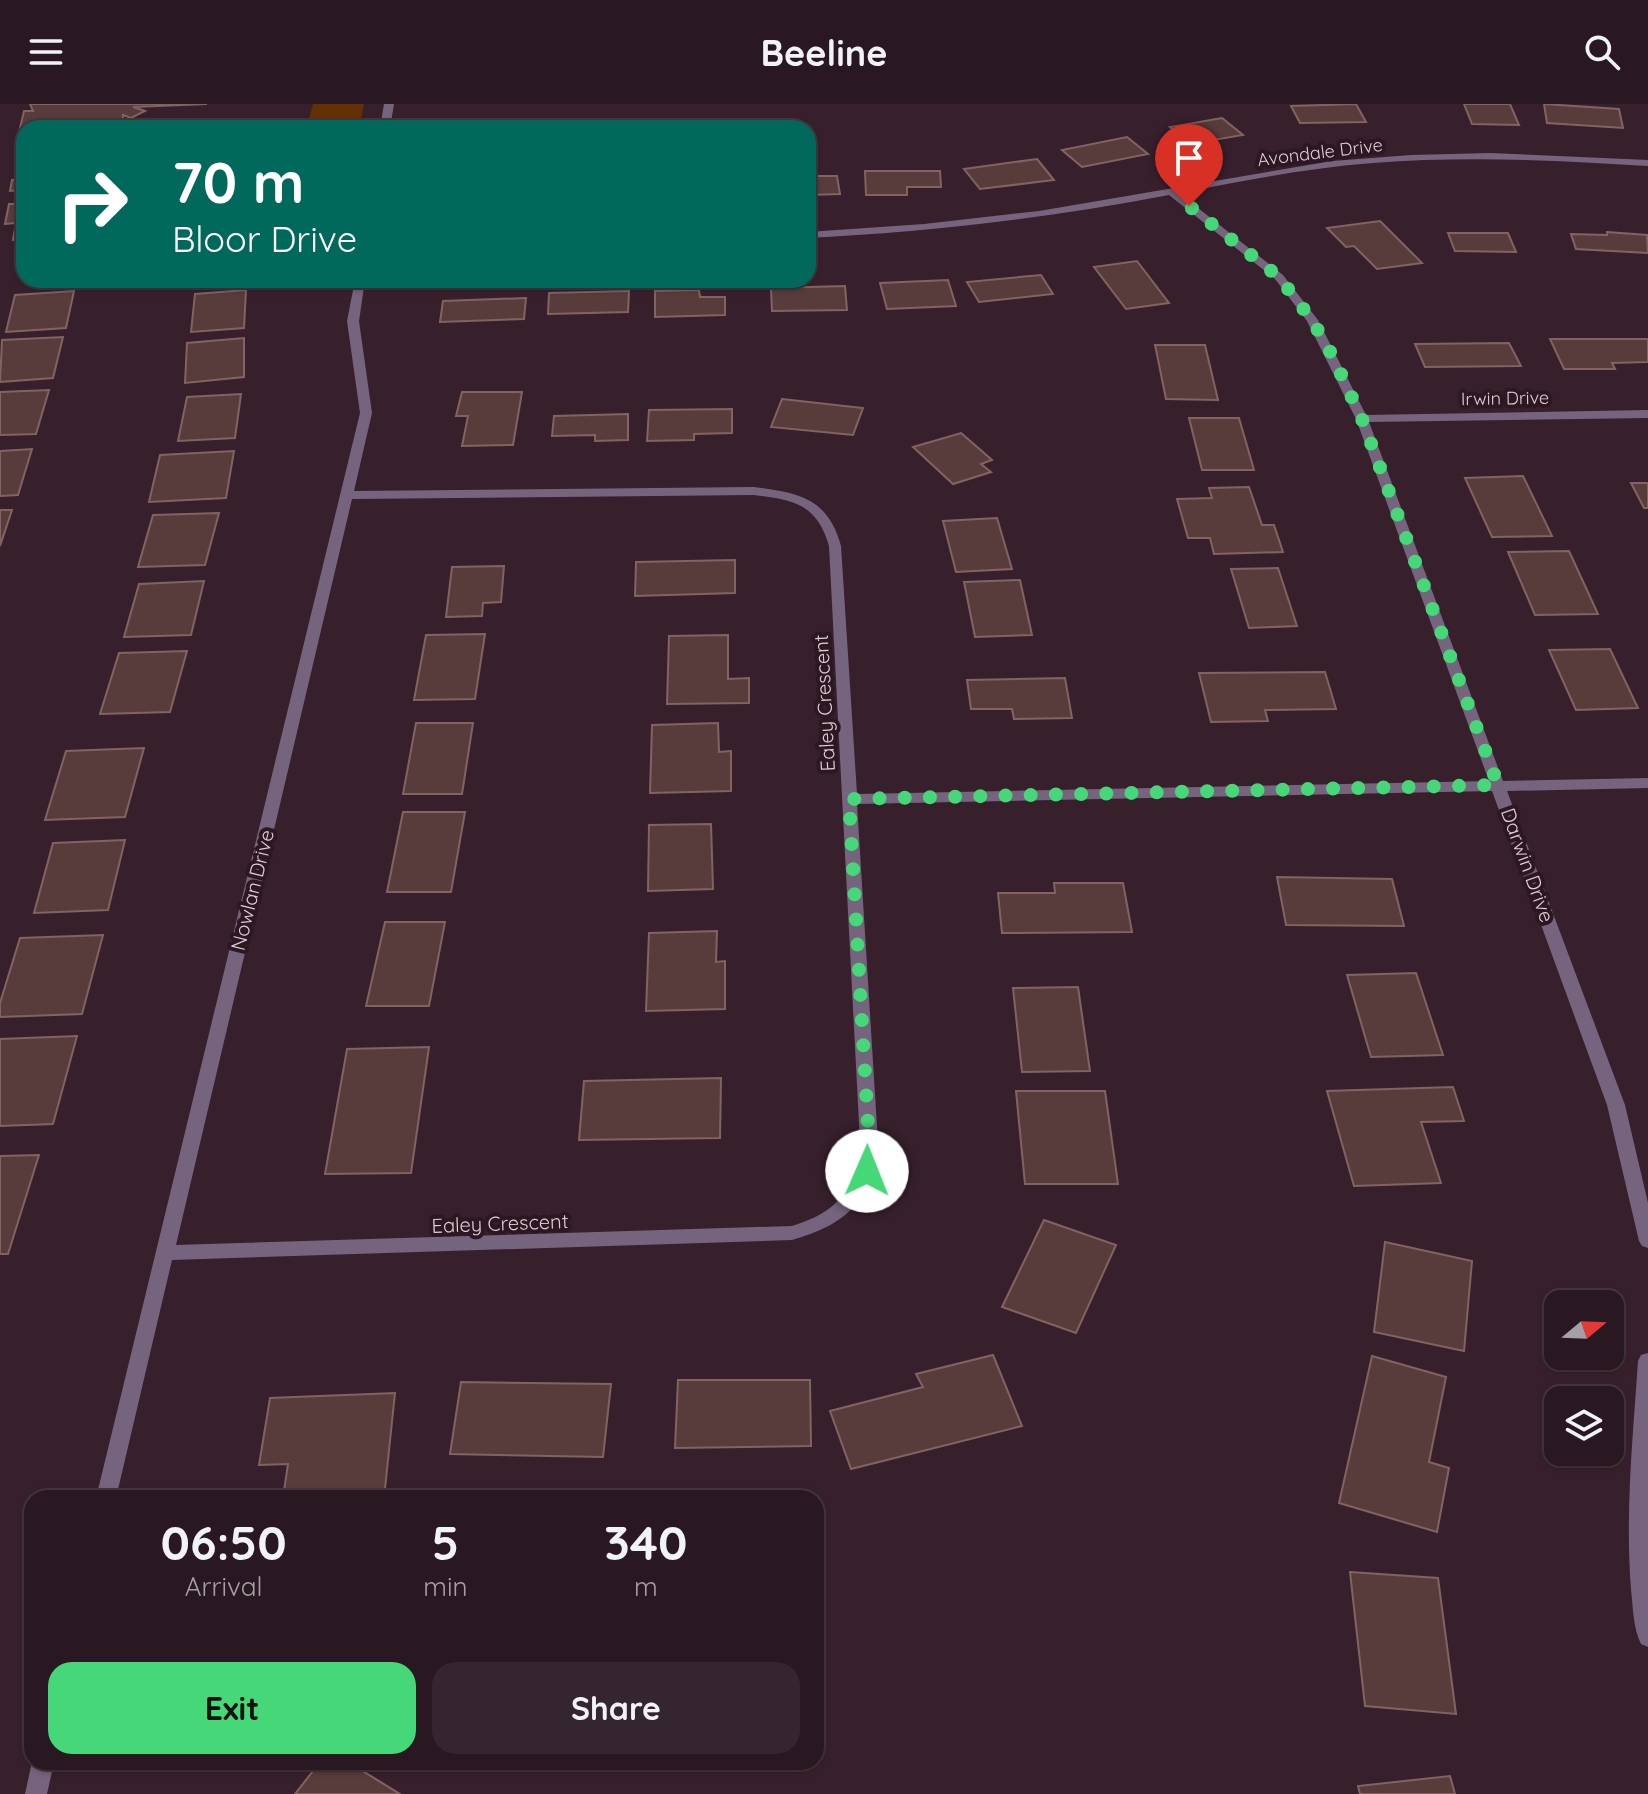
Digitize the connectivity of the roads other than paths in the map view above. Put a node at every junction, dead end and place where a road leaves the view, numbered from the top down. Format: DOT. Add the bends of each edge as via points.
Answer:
graph roads {
  1 [pos="1648,163"];
  2 [pos="1171,192"];
  3 [pos="816,234"];
  4 [pos="359,288"];
  5 [pos="1648,414"];
  6 [pos="1362,419"];
  7 [pos="347,495"];
  8 [pos="1648,783"];
  9 [pos="1498,785"];
  10 [pos="849,799"];
  11 [pos="1648,1241"];
  12 [pos="165,1253"];
  13 [pos="1648,1361"];
  14 [pos="108,1490"];
  15 [pos="1648,1637"];
  16 [pos="41,1770"];
  17 [pos="36,1794"];
  1 -- 2 [label="street, Avondale Drive" via="1510,156 1398,159 1299,168"];
  2 -- 3 [label="street, Avondale Drive" via="966,223"];
  2 -- 6 [label="street, Darwin Drive" via="1279,277 1312,320"];
  4 -- 7 [label="street, Nowlan Drive" via="353,321 366,413"];
  5 -- 6 [label="street, Irwin Drive"];
  6 -- 9 [label="street, Darwin Drive"];
  7 -- 10 [label="street, Ealey Crescent" via="754,491 814,506 825,517 835,546"];
  7 -- 12 [label="street, Nowlan Drive"];
  8 -- 9 [label="street"];
  9 -- 10 [label="street"];
  9 -- 11 [label="street, Darwin Drive" via="1616,1105"];
  10 -- 12 [label="street, Ealey Crescent" via="869,1143 867,1171 856,1196 835,1214 812,1229 771,1236"];
  12 -- 14 [label="street, Nowlan Drive"];
  13 -- 15 [label="street" via="1637,1529"];
  16 -- 17 [label="street"];
}
